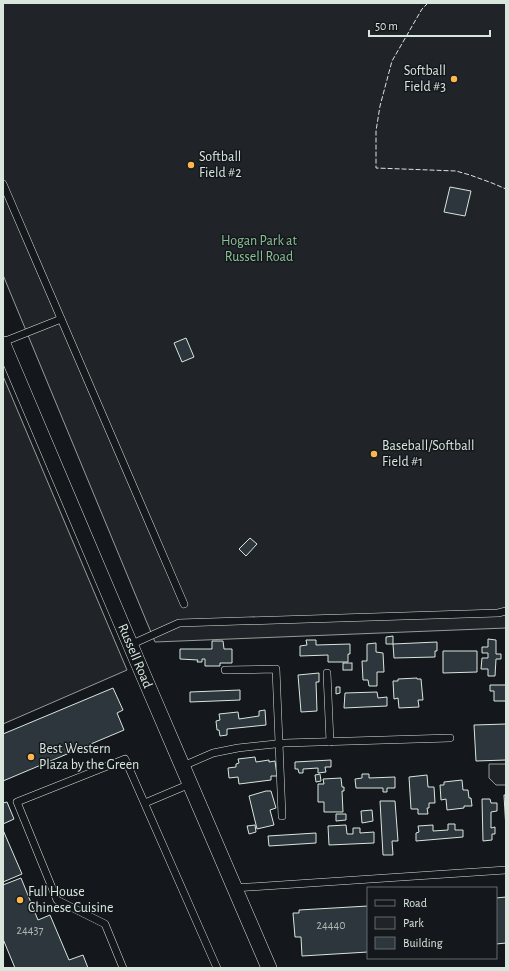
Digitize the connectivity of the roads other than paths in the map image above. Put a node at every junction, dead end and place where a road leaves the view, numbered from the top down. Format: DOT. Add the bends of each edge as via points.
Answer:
graph roads {
  1 [pos="3,184"];
  2 [pos="61,319"];
  3 [pos="3,343"];
  4 [pos="184,604"];
  5 [pos="506,611"];
  6 [pos="130,645"];
  7 [pos="225,670"];
  8 [pos="327,673"];
  9 [pos="450,738"];
  10 [pos="330,742"];
  11 [pos="279,744"];
  12 [pos="183,766"];
  13 [pos="190,784"];
  14 [pos="145,803"];
  15 [pos="282,816"];
  16 [pos="506,870"];
  17 [pos="235,888"];
  18 [pos="123,968"];
  19 [pos="217,968"];
  20 [pos="269,968"];
  1 -- 2 [label="lane"];
  2 -- 3 [label="lane"];
  2 -- 4 [label="lane"];
  3 -- 6 [label="street, Russell Road"];
  5 -- 6 [label="lane" via="179,623"];
  6 -- 12 [label="street, Russell Road"];
  7 -- 11 [label="lane" via="276,669"];
  8 -- 10 [label="lane"];
  9 -- 10 [label="lane"];
  10 -- 11 [label="lane"];
  11 -- 12 [label="lane" via="213,753"];
  11 -- 15 [label="lane"];
  12 -- 13 [label="street, Russell Road"];
  13 -- 14 [label="lane"];
  13 -- 17 [label="street, Russell Road"];
  14 -- 18 [label="lane" via="125,759 17,802 57,900 105,924"];
  14 -- 19 [label="lane"];
  16 -- 17 [label="lane"];
  17 -- 20 [label="street, Russell Road"];
}
